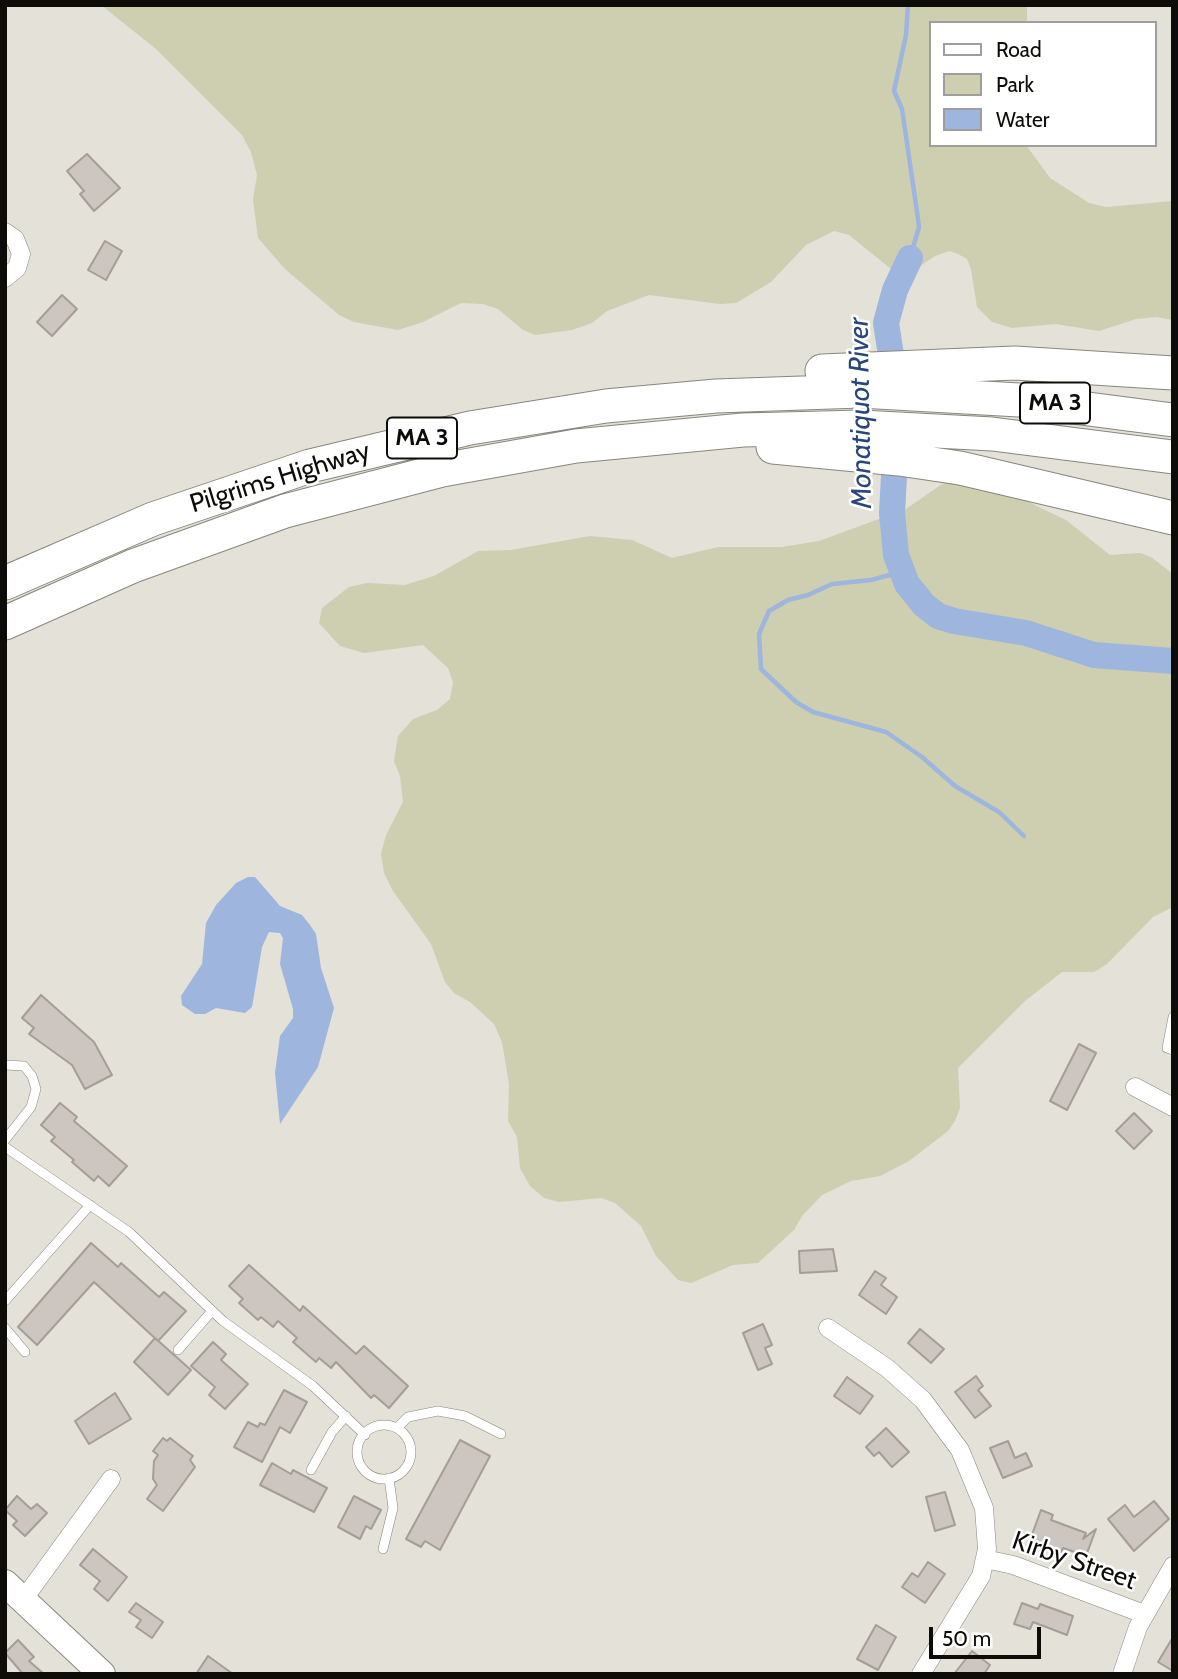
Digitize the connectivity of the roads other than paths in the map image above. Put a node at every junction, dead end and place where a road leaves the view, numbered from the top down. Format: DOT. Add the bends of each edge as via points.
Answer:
graph roads {
  1 [pos="5,232"];
  2 [pos="5,278"];
  3 [pos="1173,373"];
  4 [pos="936,379"];
  5 [pos="1173,420"];
  6 [pos="861,441"];
  7 [pos="1173,457"];
  8 [pos="1173,518"];
  9 [pos="5,583"];
  10 [pos="5,623"];
  11 [pos="1173,1017"];
  12 [pos="1173,1050"];
  13 [pos="5,1065"];
  14 [pos="1135,1087"];
  15 [pos="1173,1107"];
  16 [pos="5,1140"];
  17 [pos="5,1147"];
  18 [pos="89,1205"];
  19 [pos="5,1301"];
  20 [pos="212,1311"];
  21 [pos="5,1328"];
  22 [pos="828,1328"];
  23 [pos="178,1350"];
  24 [pos="25,1352"];
  25 [pos="345,1416"];
  26 [pos="397,1428"];
  27 [pos="501,1434"];
  28 [pos="365,1435"];
  29 [pos="311,1470"];
  30 [pos="388,1478"];
  31 [pos="111,1479"];
  32 [pos="383,1549"];
  33 [pos="985,1559"];
  34 [pos="1173,1566"];
  35 [pos="14,1591"];
  36 [pos="1144,1614"];
  37 [pos="102,1674"];
  38 [pos="921,1674"];
  39 [pos="1122,1674"];
  1 -- 2 [label="street" via="15,239 20,254 17,268"];
  3 -- 4 [label="highway" via="1057,364"];
  4 -- 5 [label="highway, MA 3"];
  4 -- 9 [label="highway, Pilgrims Highway / MA 3" via="860,379 662,400 524,418 377,448 267,479 127,529"];
  6 -- 7 [label="highway, MA 3" via="936,430 1047,439"];
  6 -- 8 [label="highway" via="937,464"];
  6 -- 10 [label="highway, Pilgrims Highway / MA 3" via="550,450 390,482 234,528 133,566"];
  11 -- 12 [label="lane" via="1167,1048"];
  13 -- 16 [label="lane" via="24,1066 36,1089 31,1107"];
  14 -- 15 [label="street"];
  17 -- 18 [label="lane"];
  18 -- 19 [label="lane"];
  18 -- 20 [label="lane" via="139,1240"];
  20 -- 23 [label="lane"];
  20 -- 25 [label="lane" via="313,1386"];
  21 -- 24 [label="lane"];
  22 -- 33 [label="street" via="906,1382 954,1439 984,1508"];
  25 -- 28 [label="lane"];
  25 -- 29 [label="lane"];
  26 -- 27 [label="lane" via="408,1417 439,1412 465,1416"];
  26 -- 28 [label="lane" via="379,1427"];
  26 -- 30 [label="lane" via="408,1438 411,1454 402,1470"];
  28 -- 30 [label="lane" via="358,1450 360,1464 373,1478"];
  30 -- 32 [label="lane" via="393,1508"];
  31 -- 35 [label="street"];
  33 -- 36 [label="street, Kirby Street"];
  33 -- 38 [label="street" via="977,1584"];
  34 -- 36 [label="street"];
  35 -- 37 [label="street"];
  36 -- 39 [label="street"];
}
